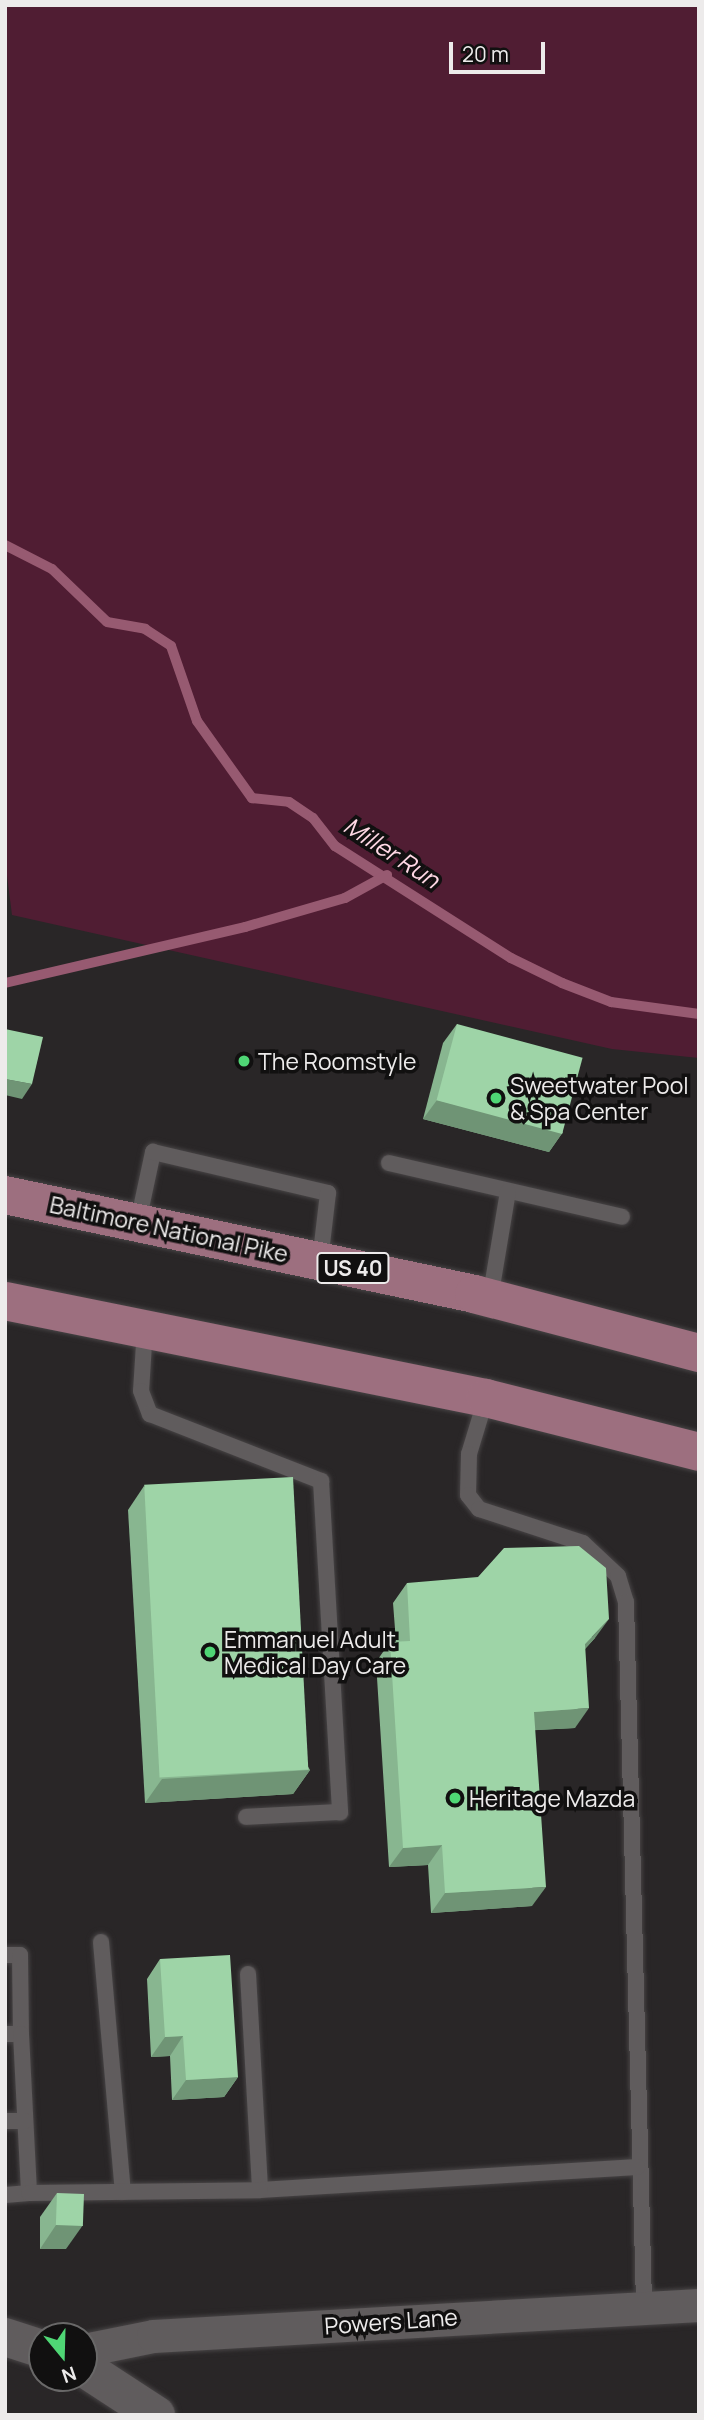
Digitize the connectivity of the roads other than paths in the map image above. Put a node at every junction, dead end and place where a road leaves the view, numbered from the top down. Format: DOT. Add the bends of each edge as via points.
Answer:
graph roads {
  1 [pos="389,1163"];
  2 [pos="508,1191"];
  3 [pos="5,1195"];
  4 [pos="622,1217"];
  5 [pos="138,1222"];
  6 [pos="320,1261"];
  7 [pos="490,1298"];
  8 [pos="5,1301"];
  9 [pos="145,1328"];
  10 [pos="699,1353"];
  11 [pos="486,1398"];
  12 [pos="699,1452"];
  13 [pos="246,1817"];
  14 [pos="102,1942"];
  15 [pos="5,1955"];
  16 [pos="248,1974"];
  17 [pos="13,2035"];
  18 [pos="5,2121"];
  19 [pos="25,2121"];
  20 [pos="637,2166"];
  21 [pos="260,2190"];
  22 [pos="123,2192"];
  23 [pos="29,2193"];
  24 [pos="5,2195"];
  25 [pos="644,2304"];
  26 [pos="699,2305"];
  27 [pos="5,2337"];
  28 [pos="28,2344"];
  29 [pos="98,2347"];
  30 [pos="98,2377"];
  31 [pos="156,2415"];
  1 -- 2 [label="lane"];
  2 -- 4 [label="lane"];
  2 -- 7 [label="lane"];
  3 -- 5 [label="main road, Baltimore National Pike / US 40"];
  5 -- 6 [label="main road, Baltimore National Pike / US 40"];
  5 -- 6 [label="lane" via="153,1152 328,1193"];
  6 -- 7 [label="main road, Baltimore National Pike / US 40"];
  7 -- 10 [label="main road, Baltimore National Pike / US 40"];
  8 -- 9 [label="main road"];
  9 -- 11 [label="main road"];
  9 -- 13 [label="lane" via="141,1391 150,1414 321,1481 340,1812"];
  11 -- 12 [label="main road"];
  11 -- 20 [label="lane" via="469,1454 468,1495 479,1509 583,1543 618,1576 626,1602"];
  14 -- 22 [label="lane"];
  15 -- 17 [label="lane" via="20,1955"];
  16 -- 21 [label="lane"];
  17 -- 19 [label="lane"];
  18 -- 19 [label="lane"];
  19 -- 23 [label="lane"];
  20 -- 21 [label="lane"];
  20 -- 25 [label="lane"];
  21 -- 22 [label="lane"];
  22 -- 23 [label="lane"];
  23 -- 24 [label="lane"];
  25 -- 26 [label="street, Powers Lane"];
  25 -- 29 [label="street, Powers Lane" via="153,2336"];
  27 -- 28 [label="street"];
  30 -- 31 [label="street"];
}
